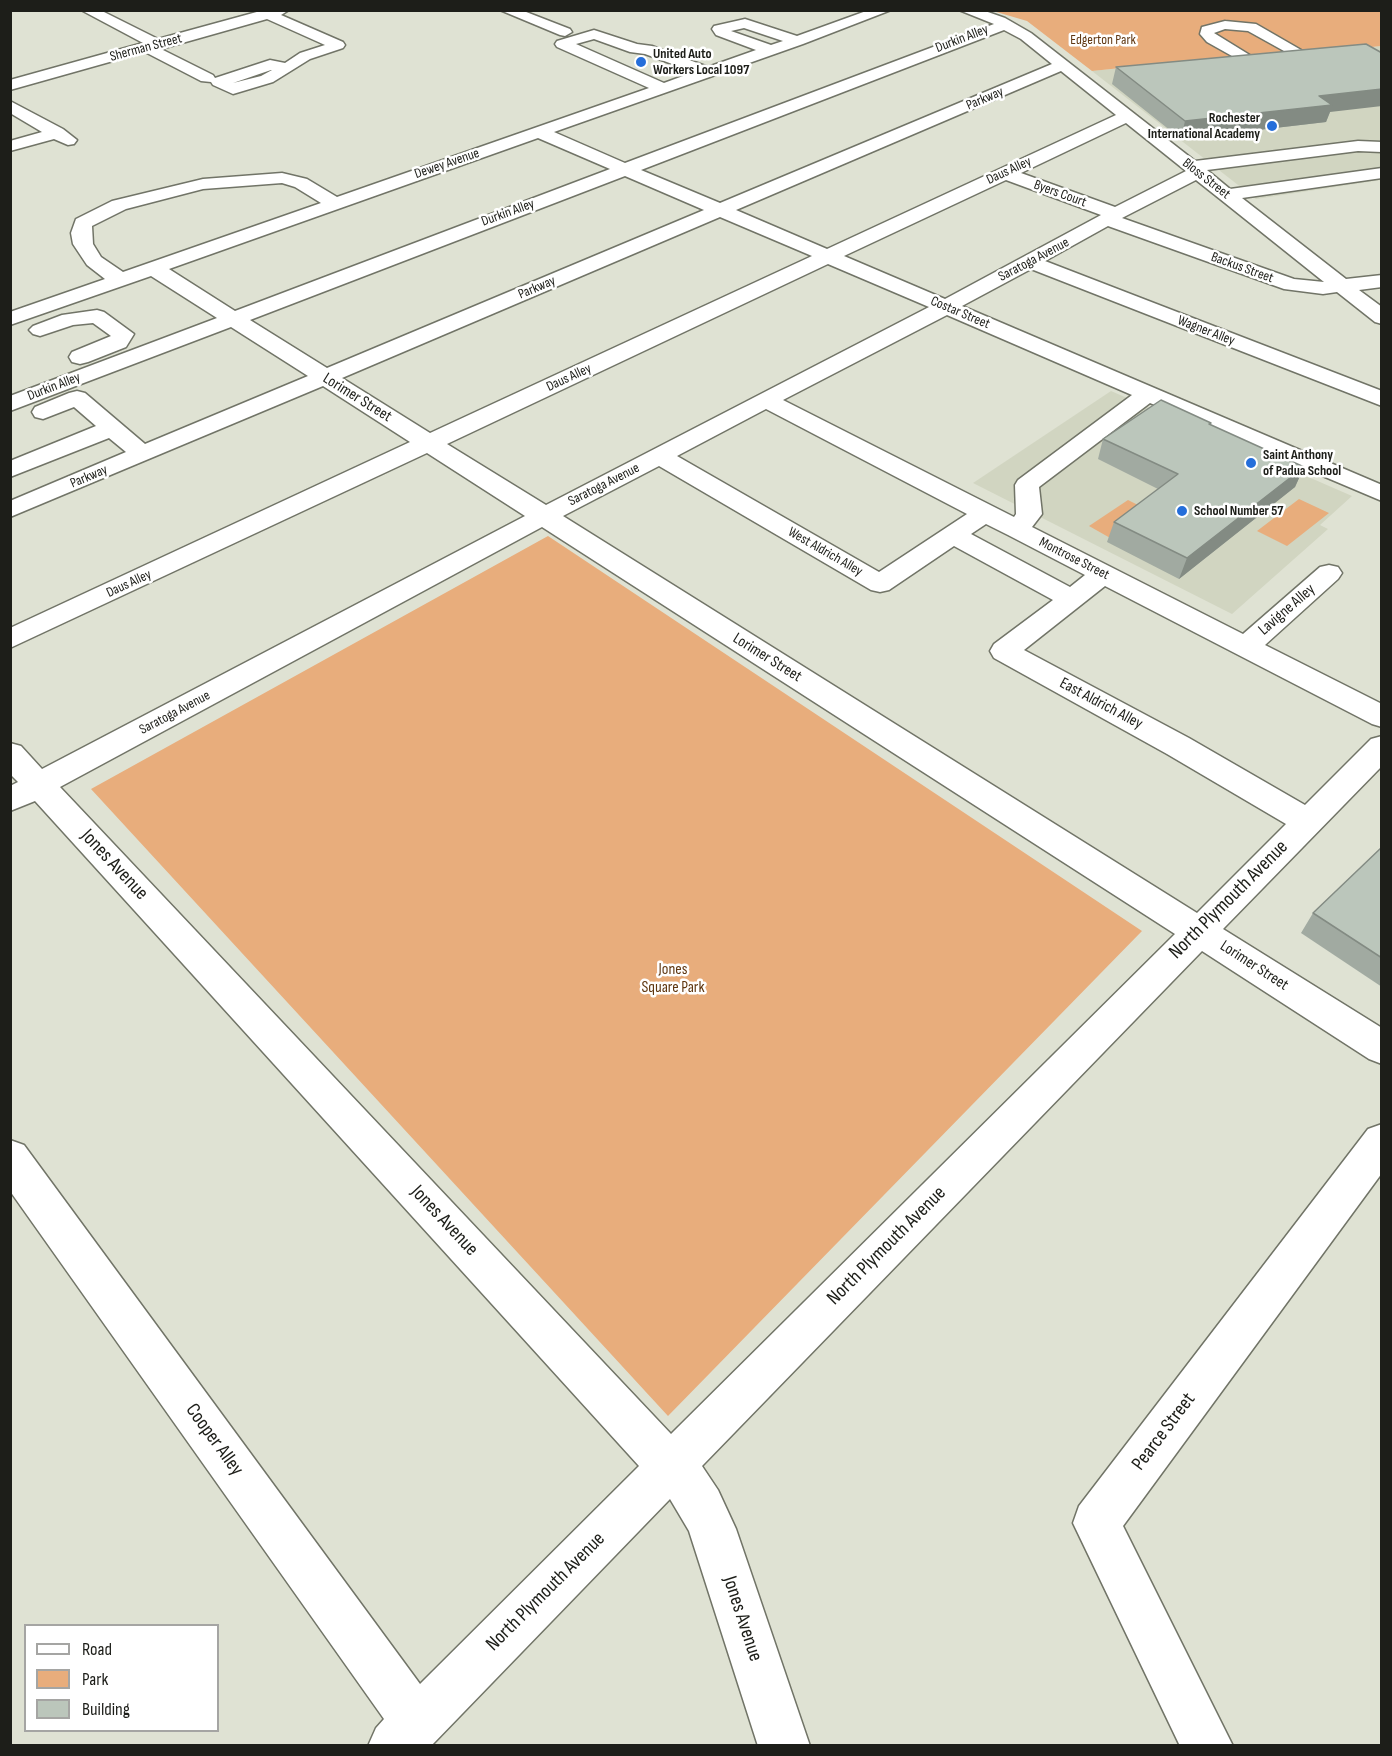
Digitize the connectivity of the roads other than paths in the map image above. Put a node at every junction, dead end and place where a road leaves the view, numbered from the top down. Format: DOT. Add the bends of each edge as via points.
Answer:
graph roads {
  1 [pos="87,10"];
  2 [pos="507,10"];
  3 [pos="966,10"];
  4 [pos="870,12"];
  5 [pos="267,13"];
  6 [pos="1006,24"];
  7 [pos="565,32"];
  8 [pos="798,40"];
  9 [pos="152,46"];
  10 [pos="635,49"];
  11 [pos="770,50"];
  12 [pos="602,60"];
  13 [pos="1264,61"];
  14 [pos="1063,65"];
  15 [pos="1227,65"];
  16 [pos="288,68"];
  17 [pos="708,72"];
  18 [pos="1110,77"];
  19 [pos="207,78"];
  20 [pos="1082,80"];
  21 [pos="10,85"];
  22 [pos="663,88"];
  23 [pos="10,106"];
  24 [pos="1128,116"];
  25 [pos="33,119"];
  26 [pos="10,126"];
  27 [pos="538,132"];
  28 [pos="10,146"];
  29 [pos="1382,147"];
  30 [pos="624,169"];
  31 [pos="1194,169"];
  32 [pos="1382,172"];
  33 [pos="1004,173"];
  34 [pos="1227,195"];
  35 [pos="336,204"];
  36 [pos="721,211"];
  37 [pos="1112,217"];
  38 [pos="828,257"];
  39 [pos="1031,262"];
  40 [pos="153,268"];
  41 [pos="120,280"];
  42 [pos="1382,281"];
  43 [pos="1342,287"];
  44 [pos="946,307"];
  45 [pos="1382,318"];
  46 [pos="232,319"];
  47 [pos="15,328"];
  48 [pos="324,377"];
  49 [pos="10,385"];
  50 [pos="1148,393"];
  51 [pos="1382,399"];
  52 [pos="767,401"];
  53 [pos="14,417"];
  54 [pos="112,428"];
  55 [pos="429,443"];
  56 [pos="58,451"];
  57 [pos="142,454"];
  58 [pos="660,456"];
  59 [pos="10,470"];
  60 [pos="1382,494"];
  61 [pos="14,503"];
  62 [pos="986,513"];
  63 [pos="544,516"];
  64 [pos="1017,530"];
  65 [pos="953,535"];
  66 [pos="1329,573"];
  67 [pos="1103,574"];
  68 [pos="1072,599"];
  69 [pos="10,639"];
  70 [pos="1245,647"];
  71 [pos="1382,717"];
  72 [pos="1382,747"];
  73 [pos="10,754"];
  74 [pos="25,793"];
  75 [pos="1307,822"];
  76 [pos="1198,930"];
  77 [pos="1382,1048"];
  78 [pos="1382,1141"];
  79 [pos="10,1158"];
  80 [pos="671,1465"];
  81 [pos="405,1734"];
  82 [pos="784,1746"];
  83 [pos="1207,1746"];
  1 -- 9 [label="street"];
  2 -- 7 [label="street"];
  3 -- 6 [label="street, Bloss Street"];
  4 -- 8 [label="street, Dewey Avenue"];
  5 -- 9 [label="street, Sherman Street"];
  5 -- 16 [label="street" via="338,45 305,56"];
  6 -- 14 [label="street, Bloss Street"];
  6 -- 30 [label="street, Durkin Alley"];
  8 -- 11 [label="street, Dewey Avenue"];
  8 -- 11 [label="street" via="745,23 719,29"];
  9 -- 19 [label="street"];
  9 -- 21 [label="street, Sherman Street"];
  10 -- 12 [label="street"];
  10 -- 12 [label="street" via="594,34 561,44"];
  10 -- 17 [label="street" via="647,49"];
  11 -- 17 [label="street, Dewey Avenue"];
  12 -- 22 [label="street"];
  13 -- 13 [label="street" via="1314,57 1251,27 1225,25 1207,30 1212,39"];
  13 -- 15 [label="street"];
  14 -- 20 [label="street, Bloss Street"];
  14 -- 36 [label="street, Parkway"];
  17 -- 22 [label="street, Dewey Avenue"];
  18 -- 20 [label="street"];
  20 -- 24 [label="street, Bloss Street"];
  22 -- 27 [label="street, Dewey Avenue"];
  23 -- 25 [label="street"];
  24 -- 31 [label="street, Bloss Street"];
  24 -- 33 [label="street, Daus Alley"];
  25 -- 26 [label="street"];
  25 -- 28 [label="street" via="63,136"];
  27 -- 30 [label="street, Costar Street"];
  27 -- 35 [label="street, Dewey Avenue"];
  29 -- 31 [label="street" via="1358,146"];
  30 -- 36 [label="street, Costar Street"];
  30 -- 46 [label="street, Durkin Alley"];
  31 -- 34 [label="street, Bloss Street"];
  31 -- 37 [label="street, Saratoga Avenue"];
  32 -- 34 [label="street"];
  33 -- 37 [label="street, Byers Court"];
  33 -- 38 [label="street, Daus Alley"];
  34 -- 43 [label="street, Bloss Street"];
  35 -- 40 [label="street, Dewey Avenue"];
  35 -- 41 [label="street" via="301,183 282,178 203,184 119,206 83,223 81,233 94,261"];
  36 -- 38 [label="street, Costar Street"];
  36 -- 48 [label="street, Parkway"];
  37 -- 39 [label="street, Saratoga Avenue"];
  37 -- 43 [label="street, Backus Street" via="1281,282 1312,288"];
  38 -- 44 [label="street, Costar Street"];
  38 -- 55 [label="street, Daus Alley"];
  39 -- 44 [label="street, Saratoga Avenue"];
  39 -- 51 [label="street, Wagner Alley"];
  40 -- 41 [label="street, Dewey Avenue"];
  40 -- 46 [label="street, Lorimer Street"];
  41 -- 47 [label="street, Dewey Avenue"];
  42 -- 43 [label="street, Backus Street"];
  43 -- 45 [label="street, Bloss Street"];
  44 -- 50 [label="street, Costar Street"];
  44 -- 52 [label="street, Saratoga Avenue"];
  46 -- 48 [label="street, Lorimer Street"];
  46 -- 53 [label="street, Durkin Alley"];
  47 -- 49 [label="street" via="97,316 123,334 118,342"];
  48 -- 55 [label="street, Lorimer Street"];
  48 -- 57 [label="street, Parkway"];
  50 -- 60 [label="street, Costar Street"];
  50 -- 64 [label="street" via="1027,485 1029,514"];
  52 -- 58 [label="street, Saratoga Avenue"];
  52 -- 62 [label="street, Montrose Street"];
  53 -- 54 [label="street" via="77,398"];
  53 -- 56 [label="street"];
  54 -- 56 [label="street"];
  54 -- 57 [label="street"];
  55 -- 63 [label="street, Lorimer Street"];
  55 -- 69 [label="street, Daus Alley"];
  56 -- 59 [label="street"];
  57 -- 61 [label="street, Parkway"];
  58 -- 63 [label="street, Saratoga Avenue"];
  58 -- 65 [label="street, West Aldrich Alley" via="880,584"];
  62 -- 64 [label="street, Montrose Street"];
  62 -- 65 [label="street, West Aldrich Alley"];
  63 -- 74 [label="street, Saratoga Avenue"];
  63 -- 76 [label="street, Lorimer Street"];
  64 -- 67 [label="street, Montrose Street"];
  65 -- 68 [label="street"];
  66 -- 70 [label="street, Lavigne Alley"];
  67 -- 68 [label="street, East Aldrich Alley"];
  67 -- 70 [label="street, Montrose Street"];
  68 -- 75 [label="street, East Aldrich Alley" via="1004,651"];
  70 -- 71 [label="street, Montrose Street"];
  72 -- 75 [label="street, North Plymouth Avenue"];
  73 -- 74 [label="street, Jones Avenue"];
  74 -- 80 [label="street, Jones Avenue"];
  75 -- 76 [label="street, North Plymouth Avenue"];
  76 -- 77 [label="street, Lorimer Street"];
  76 -- 80 [label="street, North Plymouth Avenue"];
  78 -- 83 [label="street, Pearce Street" via="1096,1523"];
  79 -- 81 [label="street, Cooper Alley"];
  80 -- 81 [label="street, North Plymouth Avenue"];
  80 -- 82 [label="street, Jones Avenue" via="702,1506 712,1529"];
}
